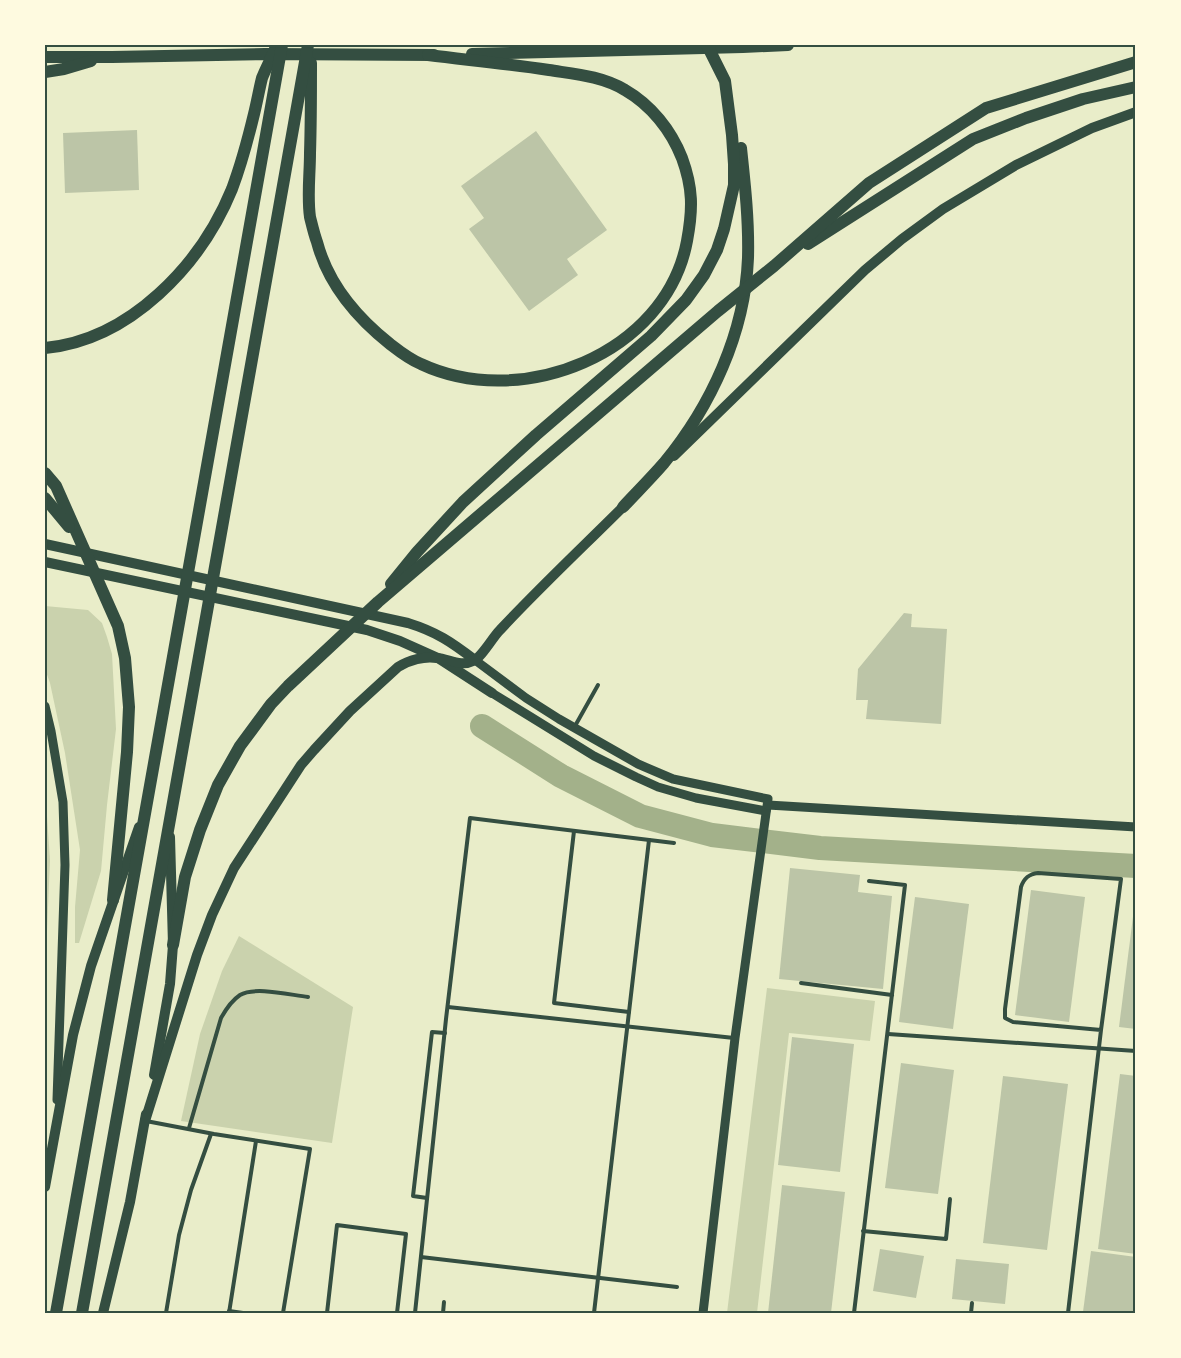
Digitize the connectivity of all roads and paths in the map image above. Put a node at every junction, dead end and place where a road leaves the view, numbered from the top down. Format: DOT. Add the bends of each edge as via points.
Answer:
graph roads {
  1 [pos="279,45"];
  2 [pos="310,45"];
  3 [pos="706,45"];
  4 [pos="788,45"];
  5 [pos="428,55"];
  6 [pos="45,57"];
  7 [pos="112,57"];
  8 [pos="1136,62"];
  9 [pos="45,72"];
  10 [pos="725,81"];
  11 [pos="1136,87"];
  12 [pos="1136,112"];
  13 [pos="774,266"];
  14 [pos="45,348"];
  15 [pos="45,472"];
  16 [pos="45,498"];
  17 [pos="623,507"];
  18 [pos="80,543"];
  19 [pos="45,544"];
  20 [pos="45,562"];
  21 [pos="378,602"];
  22 [pos="438,658"];
  23 [pos="475,660"];
  24 [pos="598,685"];
  25 [pos="492,693"];
  26 [pos="45,706"];
  27 [pos="574,728"];
  28 [pos="149,789"];
  29 [pos="175,793"];
  30 [pos="767,805"];
  31 [pos="1136,827"];
  32 [pos="574,831"];
  33 [pos="650,840"];
  34 [pos="674,843"];
  35 [pos="869,881"];
  36 [pos="113,900"];
  37 [pos="173,945"];
  38 [pos="801,983"];
  39 [pos="892,994"];
  40 [pos="308,997"];
  41 [pos="448,1007"];
  42 [pos="629,1012"];
  43 [pos="628,1027"];
  44 [pos="1101,1030"];
  45 [pos="445,1033"];
  46 [pos="888,1034"];
  47 [pos="735,1038"];
  48 [pos="1099,1048"];
  49 [pos="1136,1051"];
  50 [pos="56,1120"];
  51 [pos="145,1120"];
  52 [pos="189,1128"];
  53 [pos="211,1133"];
  54 [pos="256,1141"];
  55 [pos="45,1187"];
  56 [pos="427,1198"];
  57 [pos="950,1199"];
  58 [pos="863,1231"];
  59 [pos="421,1257"];
  60 [pos="598,1278"];
  61 [pos="677,1287"];
  62 [pos="444,1302"];
  63 [pos="972,1303"];
  64 [pos="229,1312"];
  65 [pos="56,1313"];
  66 [pos="82,1313"];
  67 [pos="103,1313"];
  68 [pos="166,1313"];
  69 [pos="243,1313"];
  70 [pos="283,1313"];
  71 [pos="327,1313"];
  72 [pos="397,1313"];
  73 [pos="415,1313"];
  74 [pos="443,1313"];
  75 [pos="594,1313"];
  76 [pos="703,1313"];
  77 [pos="854,1313"];
  78 [pos="971,1313"];
  79 [pos="1068,1313"];
  1 -- 14 [label="highway" via="262,78 232,189 213,228 184,269 164,290 109,329 78,342"];
  1 -- 28 [label="highway"];
  2 -- 5 [label="highway" via="310,215 327,270 353,309 375,331 421,364 482,380 558,372 621,342 658,304 684,256 692,195 678,148 668,130 641,101 604,80"];
  2 -- 29 [label="highway"];
  3 -- 10 [label="highway"];
  4 -- 5 [label="highway"];
  5 -- 7 [label="highway"];
  6 -- 7 [label="highway"];
  7 -- 9 [label="highway"];
  8 -- 13 [label="highway" via="986,108 869,183"];
  10 -- 17 [label="highway" via="740,139 748,213 748,260 736,330 708,399 664,462"];
  10 -- 21 [label="highway" via="734,185 717,250 704,275 651,336 463,502"];
  11 -- 13 [label="highway" via="1083,99 973,139"];
  12 -- 17 [label="main road" via="1092,128 1016,165 902,239 865,270"];
  13 -- 21 [label="highway"];
  15 -- 18 [label="highway" via="56,486"];
  16 -- 18 [label="highway"];
  17 -- 23 [label="main road"];
  18 -- 36 [label="highway" via="118,626 125,658 127,752"];
  19 -- 23 [label="main road" via="408,623 432,631"];
  20 -- 22 [label="main road" via="367,630"];
  21 -- 37 [label="highway" via="288,686 240,746 200,830 185,877"];
  22 -- 23 [label="main road" via="466,663"];
  22 -- 25 [label="main road"];
  22 -- 51 [label="main road" via="406,662 350,711 301,765 234,868 197,955"];
  23 -- 27 [label="street"];
  24 -- 27 [label="lane"];
  25 -- 30 [label="street" via="594,756 658,787 696,798"];
  26 -- 50 [label="street" via="63,802 65,865"];
  27 -- 30 [label="street" via="658,773"];
  28 -- 36 [label="main road"];
  28 -- 65 [label="highway"];
  29 -- 37 [label="main road" via="170,836"];
  29 -- 66 [label="highway"];
  30 -- 31 [label="street"];
  30 -- 47 [label="street"];
  32 -- 33 [label="lane"];
  32 -- 41 [label="lane" via="470,818"];
  32 -- 42 [label="lane" via="554,1003"];
  33 -- 34 [label="lane"];
  33 -- 42 [label="lane"];
  35 -- 39 [label="lane" via="905,885"];
  36 -- 50 [label="main road" via="76,1023"];
  37 -- 51 [label="main road" via="170,984"];
  38 -- 39 [label="lane"];
  39 -- 46 [label="lane"];
  40 -- 52 [label="lane" via="251,992 230,1004 221,1018"];
  41 -- 43 [label="lane"];
  41 -- 45 [label="lane"];
  42 -- 43 [label="lane"];
  43 -- 47 [label="lane"];
  43 -- 60 [label="lane"];
  44 -- 44 [label="lane" via="1121,879 1029,875 1021,887 1005,1018 1012,1022"];
  44 -- 48 [label="lane"];
  45 -- 56 [label="lane"];
  45 -- 56 [label="lane" via="432,1032 413,1196"];
  46 -- 48 [label="lane"];
  46 -- 58 [label="lane"];
  47 -- 76 [label="street"];
  48 -- 49 [label="lane"];
  48 -- 79 [label="lane"];
  50 -- 55 [label="main road"];
  51 -- 52 [label="lane"];
  51 -- 67 [label="main road"];
  52 -- 53 [label="lane"];
  53 -- 54 [label="lane"];
  53 -- 68 [label="lane" via="181,1227"];
  54 -- 64 [label="lane"];
  54 -- 70 [label="lane" via="310,1149"];
  56 -- 59 [label="lane"];
  57 -- 58 [label="lane" via="946,1239"];
  58 -- 77 [label="lane"];
  59 -- 60 [label="lane"];
  59 -- 73 [label="lane"];
  60 -- 61 [label="lane"];
  60 -- 75 [label="lane"];
  62 -- 74 [label="lane"];
  63 -- 78 [label="lane"];
  64 -- 69 [label="lane"];
  71 -- 72 [label="lane" via="337,1225 406,1234"];
}
